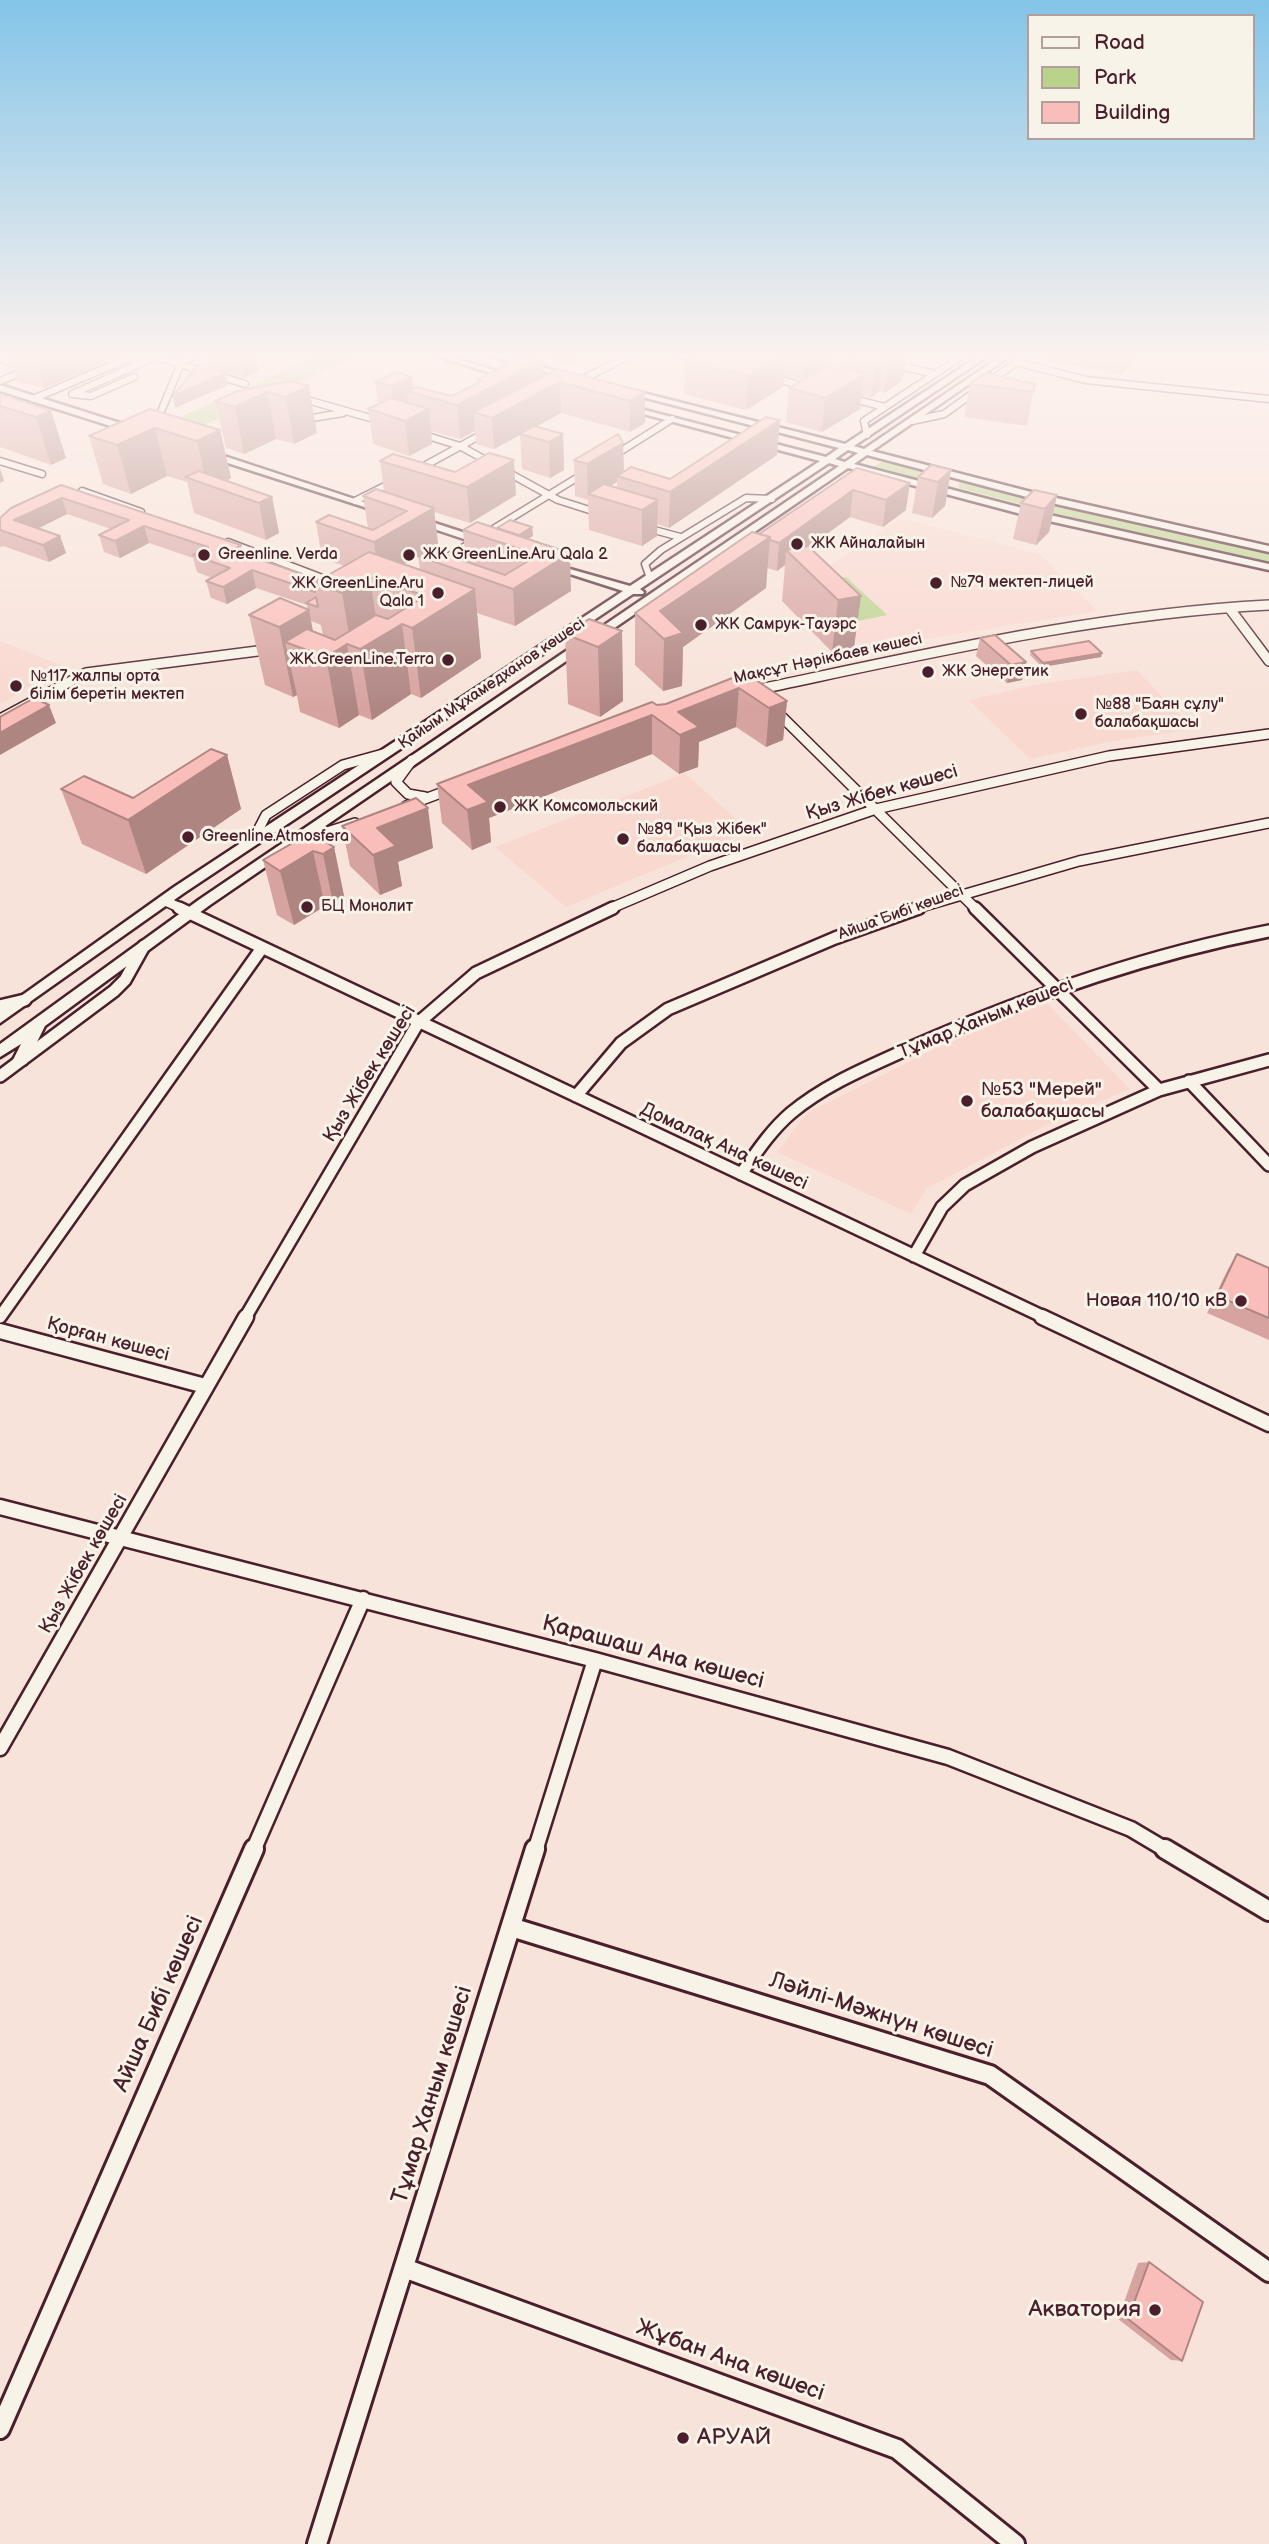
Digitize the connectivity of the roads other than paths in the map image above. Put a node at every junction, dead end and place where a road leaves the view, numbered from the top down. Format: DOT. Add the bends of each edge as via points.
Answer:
graph roads {
  1 [pos="39,473"];
  2 [pos="268,473"];
  3 [pos="409,473"];
  4 [pos="510,473"];
  5 [pos="587,473"];
  6 [pos="812,473"];
  7 [pos="836,473"];
  8 [pos="877,473"];
  9 [pos="951,473"];
  10 [pos="43,474"];
  11 [pos="972,478"];
  12 [pos="82,491"];
  13 [pos="960,494"];
  14 [pos="551,495"];
  15 [pos="772,499"];
  16 [pos="355,501"];
  17 [pos="145,513"];
  18 [pos="391,513"];
  19 [pos="608,516"];
  20 [pos="404,517"];
  21 [pos="632,523"];
  22 [pos="680,537"];
  23 [pos="220,539"];
  24 [pos="476,540"];
  25 [pos="501,548"];
  26 [pos="1269,550"];
  27 [pos="538,560"];
  28 [pos="1269,567"];
  29 [pos="423,571"];
  30 [pos="650,578"];
  31 [pos="347,587"];
  32 [pos="633,590"];
  33 [pos="652,596"];
  34 [pos="1269,605"];
  35 [pos="1230,609"];
  36 [pos="289,646"];
  37 [pos="1269,661"];
  38 [pos="748,692"];
  39 [pos="0,719"];
  40 [pos="1269,734"];
  41 [pos="413,759"];
  42 [pos="468,783"];
  43 [pos="429,797"];
  44 [pos="876,809"];
  45 [pos="392,810"];
  46 [pos="361,821"];
  47 [pos="1269,823"];
  48 [pos="289,844"];
  49 [pos="960,891"];
  50 [pos="165,901"];
  51 [pos="189,913"];
  52 [pos="1269,930"];
  53 [pos="144,946"];
  54 [pos="262,948"];
  55 [pos="1055,989"];
  56 [pos="26,1000"];
  57 [pos="0,1006"];
  58 [pos="0,1018"];
  59 [pos="418,1023"];
  60 [pos="39,1024"];
  61 [pos="0,1052"];
  62 [pos="21,1060"];
  63 [pos="1269,1060"];
  64 [pos="0,1076"];
  65 [pos="1189,1081"];
  66 [pos="1159,1090"];
  67 [pos="576,1096"];
  68 [pos="1269,1166"];
  69 [pos="741,1174"];
  70 [pos="914,1256"];
  71 [pos="0,1317"];
  72 [pos="0,1331"];
  73 [pos="205,1386"];
  74 [pos="1269,1424"];
  75 [pos="0,1507"];
  76 [pos="121,1536"];
  77 [pos="362,1599"];
  78 [pos="595,1660"];
  79 [pos="0,1748"];
  80 [pos="1269,1911"];
  81 [pos="511,1927"];
  82 [pos="404,2268"];
  83 [pos="1269,2272"];
  84 [pos="0,2429"];
  85 [pos="317,2544"];
  86 [pos="1015,2544"];
  1 -- 10 [label="street"];
  2 -- 16 [label="main road"];
  3 -- 16 [label="street"];
  4 -- 14 [label="street"];
  5 -- 14 [label="street"];
  6 -- 15 [label="main road, Қайым Мұхамедханов көшесі"];
  7 -- 33 [label="main road, Қайым Мұхамедханов көшесі"];
  8 -- 13 [label="main road"];
  9 -- 11 [label="main road"];
  11 -- 13 [label="main road" via="953,484"];
  11 -- 26 [label="main road"];
  12 -- 17 [label="street"];
  13 -- 28 [label="main road"];
  14 -- 19 [label="street"];
  14 -- 24 [label="street"];
  15 -- 22 [label="street" via="746,498"];
  15 -- 30 [label="main road, Қайым Мұхамедханов көшесі"];
  16 -- 18 [label="main road"];
  20 -- 24 [label="main road"];
  21 -- 22 [label="street"];
  22 -- 30 [label="street" via="647,559"];
  23 -- 31 [label="street"];
  24 -- 25 [label="main road"];
  24 -- 29 [label="street"];
  27 -- 32 [label="main road"];
  30 -- 32 [label="main road, Қайым Мұхамедханов көшесі"];
  32 -- 33 [label="main road"];
  32 -- 50 [label="main road, Қайым Мұхамедханов көшесі"];
  33 -- 41 [label="main road, Қайым Мұхамедханов көшесі"];
  34 -- 35 [label="street, Мақсұт Нәрікбаев көшесі"];
  35 -- 37 [label="street"];
  35 -- 38 [label="street, Мақсұт Нәрікбаев көшесі" via="1001,638"];
  36 -- 39 [label="street" via="86,673"];
  38 -- 44 [label="street"];
  40 -- 44 [label="street, Қыз Жібек көшесі" via="1109,756"];
  41 -- 43 [label="street" via="396,782 413,797"];
  41 -- 48 [label="main road, Қайым Мұхамедханов көшесі"];
  42 -- 43 [label="street"];
  43 -- 45 [label="street"];
  44 -- 49 [label="street"];
  44 -- 59 [label="street, Қыз Жібек көшесі" via="710,866 547,938 476,973"];
  46 -- 48 [label="street"];
  47 -- 49 [label="street, Айша Бибі көшесі" via="1099,854"];
  48 -- 51 [label="main road, Қайым Мұхамедханов көшесі"];
  49 -- 55 [label="street"];
  49 -- 67 [label="street, Айша Бибі көшесі" via="828,940 652,1018"];
  50 -- 51 [label="street, Домалақ Ана көшесі"];
  50 -- 56 [label="main road, Қайым Мұхамедханов көшесі"];
  51 -- 53 [label="main road, Қайым Мұхамедханов көшесі"];
  51 -- 54 [label="street, Домалақ Ана көшесі"];
  52 -- 55 [label="street, Тұмар Ханым көшесі" via="1180,950"];
  53 -- 60 [label="main road, Қайым Мұхамедханов көшесі"];
  53 -- 62 [label="street" via="114,991"];
  54 -- 59 [label="street, Домалақ Ана көшесі"];
  54 -- 71 [label="street"];
  55 -- 66 [label="street"];
  55 -- 69 [label="street, Тұмар Ханым көшесі" via="956,1027 817,1094 772,1132"];
  56 -- 57 [label="street"];
  56 -- 58 [label="main road, Қайым Мұхамедханов көшесі"];
  59 -- 67 [label="street, Домалақ Ана көшесі"];
  59 -- 73 [label="street, Қыз Жібек көшесі"];
  60 -- 61 [label="main road, Қайым Мұхамедханов көшесі"];
  60 -- 62 [label="main road"];
  62 -- 64 [label="street"];
  63 -- 65 [label="street"];
  65 -- 66 [label="street"];
  65 -- 68 [label="street"];
  66 -- 70 [label="street" via="1032,1147 965,1185 942,1207"];
  67 -- 69 [label="street, Домалақ Ана көшесі"];
  69 -- 70 [label="street, Домалақ Ана көшесі"];
  70 -- 74 [label="street, Домалақ Ана көшесі"];
  72 -- 73 [label="street, Қорған көшесі"];
  73 -- 76 [label="street, Қыз Жібек көшесі"];
  75 -- 76 [label="street, Қарашаш Ана көшесі"];
  76 -- 77 [label="street, Қарашаш Ана көшесі"];
  76 -- 79 [label="street, Қыз Жібек көшесі"];
  77 -- 78 [label="street, Қарашаш Ана көшесі"];
  77 -- 84 [label="street, Айша Бибі көшесі"];
  78 -- 80 [label="street, Қарашаш Ана көшесі" via="948,1757 1131,1829"];
  78 -- 81 [label="street, Тұмар Ханым көшесі"];
  81 -- 82 [label="street, Тұмар Ханым көшесі"];
  81 -- 83 [label="street, Ләйлі-Мәжнүн көшесі" via="990,2075"];
  82 -- 85 [label="street, Тұмар Ханым көшесі"];
  82 -- 86 [label="street, Жұбан Ана көшесі" via="897,2448"];
}
